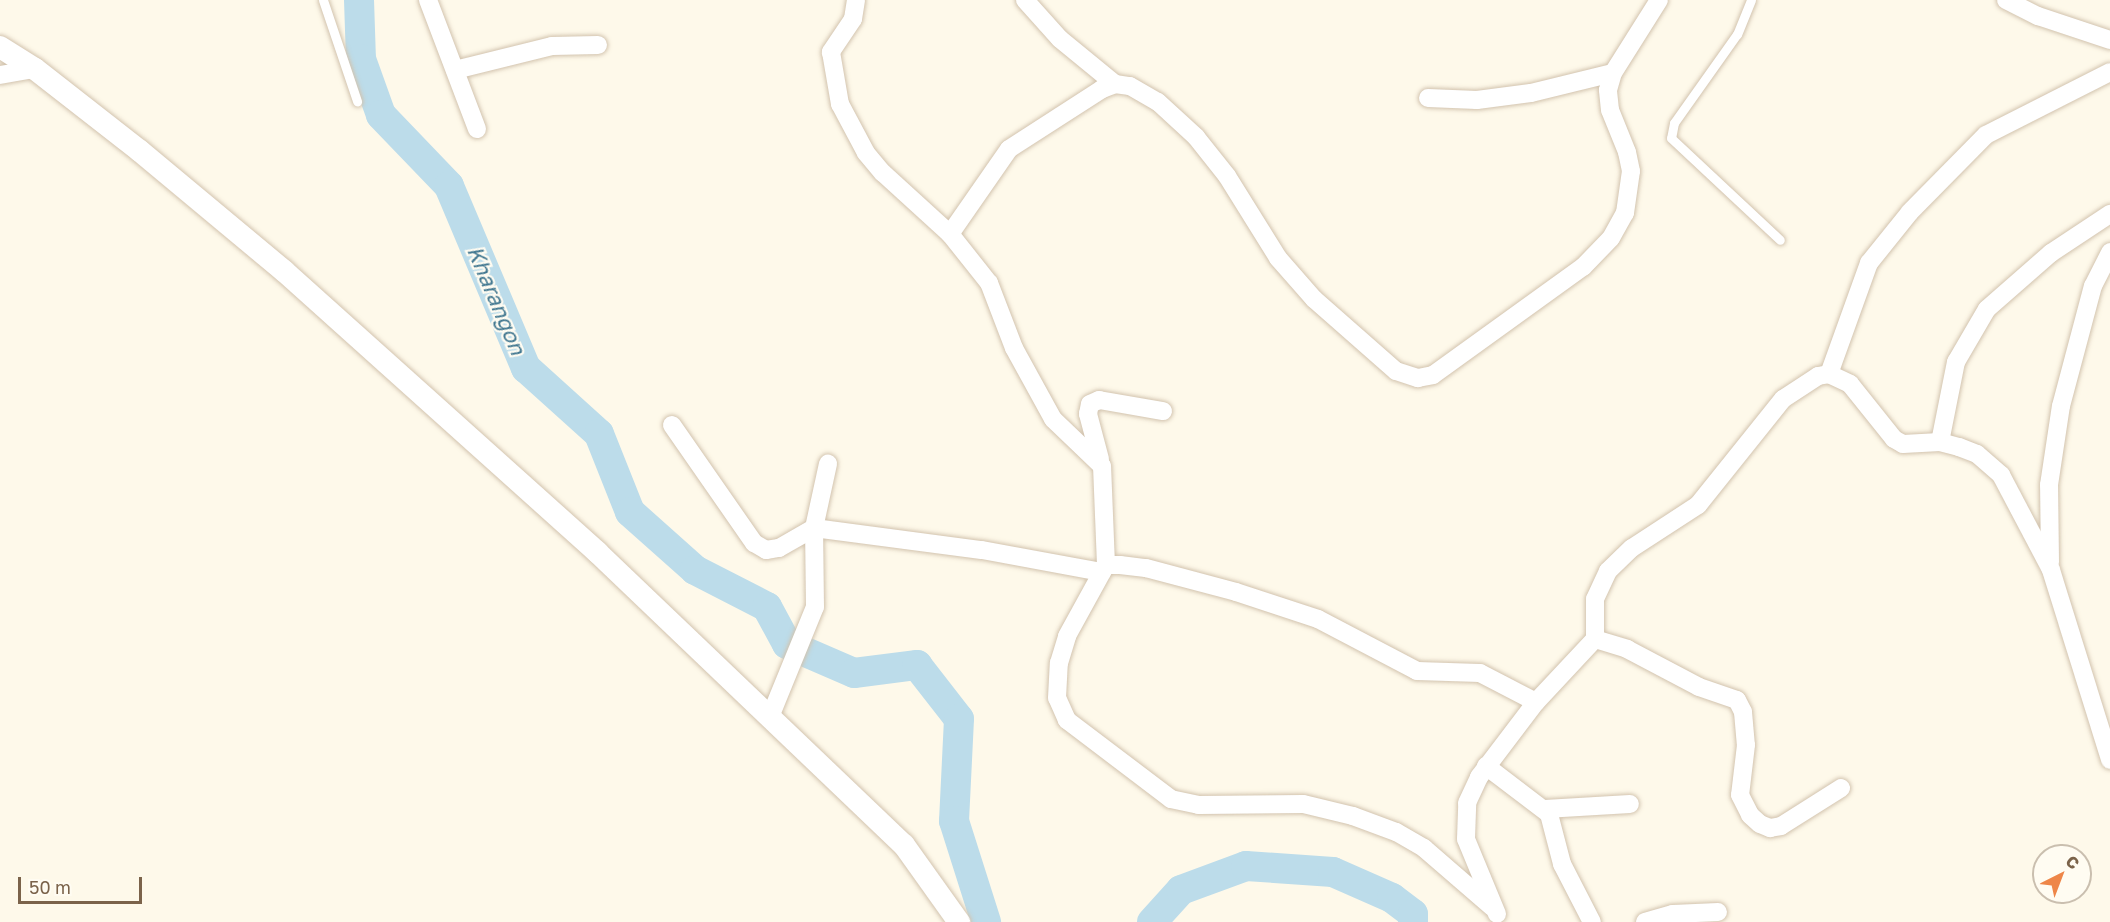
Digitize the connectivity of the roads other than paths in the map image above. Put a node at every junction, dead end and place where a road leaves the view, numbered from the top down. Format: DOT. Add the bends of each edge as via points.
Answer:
graph roads {
  1 [pos="323,0"];
  2 [pos="429,0"];
  3 [pos="856,0"];
  4 [pos="1025,0"];
  5 [pos="1659,0"];
  6 [pos="1751,0"];
  7 [pos="2006,0"];
  8 [pos="2110,40"];
  9 [pos="598,45"];
  10 [pos="0,47"];
  11 [pos="35,69"];
  12 [pos="455,70"];
  13 [pos="1613,72"];
  14 [pos="2110,72"];
  15 [pos="0,75"];
  16 [pos="1115,84"];
  17 [pos="1428,98"];
  18 [pos="357,101"];
  19 [pos="477,129"];
  20 [pos="2110,214"];
  21 [pos="950,234"];
  22 [pos="1780,240"];
  23 [pos="2110,252"];
  24 [pos="1829,374"];
  25 [pos="1163,411"];
  26 [pos="672,425"];
  27 [pos="1940,442"];
  28 [pos="828,464"];
  29 [pos="1102,466"];
  30 [pos="814,528"];
  31 [pos="1104,568"];
  32 [pos="2051,570"];
  33 [pos="1595,639"];
  34 [pos="1536,702"];
  35 [pos="770,717"];
  36 [pos="2110,760"];
  37 [pos="1486,766"];
  38 [pos="1840,788"];
  39 [pos="1630,804"];
  40 [pos="1545,808"];
  41 [pos="1718,912"];
  42 [pos="1498,918"];
  43 [pos="959,922"];
  44 [pos="1592,922"];
  45 [pos="1645,922"];
  1 -- 18 [label="lane"];
  2 -- 12 [label="street"];
  3 -- 21 [label="street" via="853,19 831,52 840,104 866,153"];
  4 -- 16 [label="street" via="1060,39"];
  5 -- 13 [label="street"];
  6 -- 22 [label="lane" via="1737,34 1674,123 1671,138"];
  7 -- 8 [label="street" via="2058,24"];
  9 -- 12 [label="street" via="552,46"];
  10 -- 11 [label="street"];
  11 -- 15 [label="street"];
  11 -- 35 [label="street" via="284,271 597,552"];
  12 -- 19 [label="street"];
  13 -- 16 [label="street" via="1607,100 1627,152 1631,192 1611,238 1583,267 1494,333 1433,375 1418,378 1396,371 1314,299 1278,258 1227,176 1196,137 1158,102 1130,86"];
  13 -- 17 [label="street" via="1531,93 1477,100"];
  14 -- 24 [label="street" via="1986,135 1910,212 1869,263"];
  16 -- 21 [label="street" via="1092,94 1009,149"];
  20 -- 27 [label="street" via="2051,253 1987,309 1956,362"];
  21 -- 29 [label="street" via="989,283 1014,348 1053,419"];
  23 -- 32 [label="street" via="2093,286 2061,406 2049,485"];
  24 -- 27 [label="street" via="1850,384 1894,439 1913,445"];
  24 -- 33 [label="street" via="1795,388 1705,498 1632,548 1608,571 1595,599"];
  25 -- 29 [label="street" via="1099,400 1089,404 1088,414"];
  26 -- 30 [label="street" via="759,548 779,549"];
  27 -- 32 [label="street" via="1977,454 2001,475"];
  28 -- 30 [label="street"];
  29 -- 31 [label="street"];
  30 -- 31 [label="street"];
  30 -- 35 [label="street" via="817,599"];
  31 -- 34 [label="street" via="1146,568 1236,592 1318,620 1417,670 1480,673"];
  31 -- 42 [label="street" via="1067,636 1059,663 1057,698 1067,720 1170,799 1199,805 1303,804 1396,832 1455,872"];
  32 -- 36 [label="street"];
  33 -- 34 [label="street"];
  33 -- 38 [label="street" via="1627,649 1699,687 1737,700 1743,712 1746,746 1740,795 1750,815 1760,824 1770,828 1781,826"];
  34 -- 37 [label="street"];
  35 -- 43 [label="street" via="904,845"];
  37 -- 40 [label="street"];
  37 -- 42 [label="street" via="1467,803 1465,830 1472,858"];
  39 -- 40 [label="street"];
  40 -- 44 [label="street" via="1562,864"];
  41 -- 45 [label="street" via="1673,914"];
}
